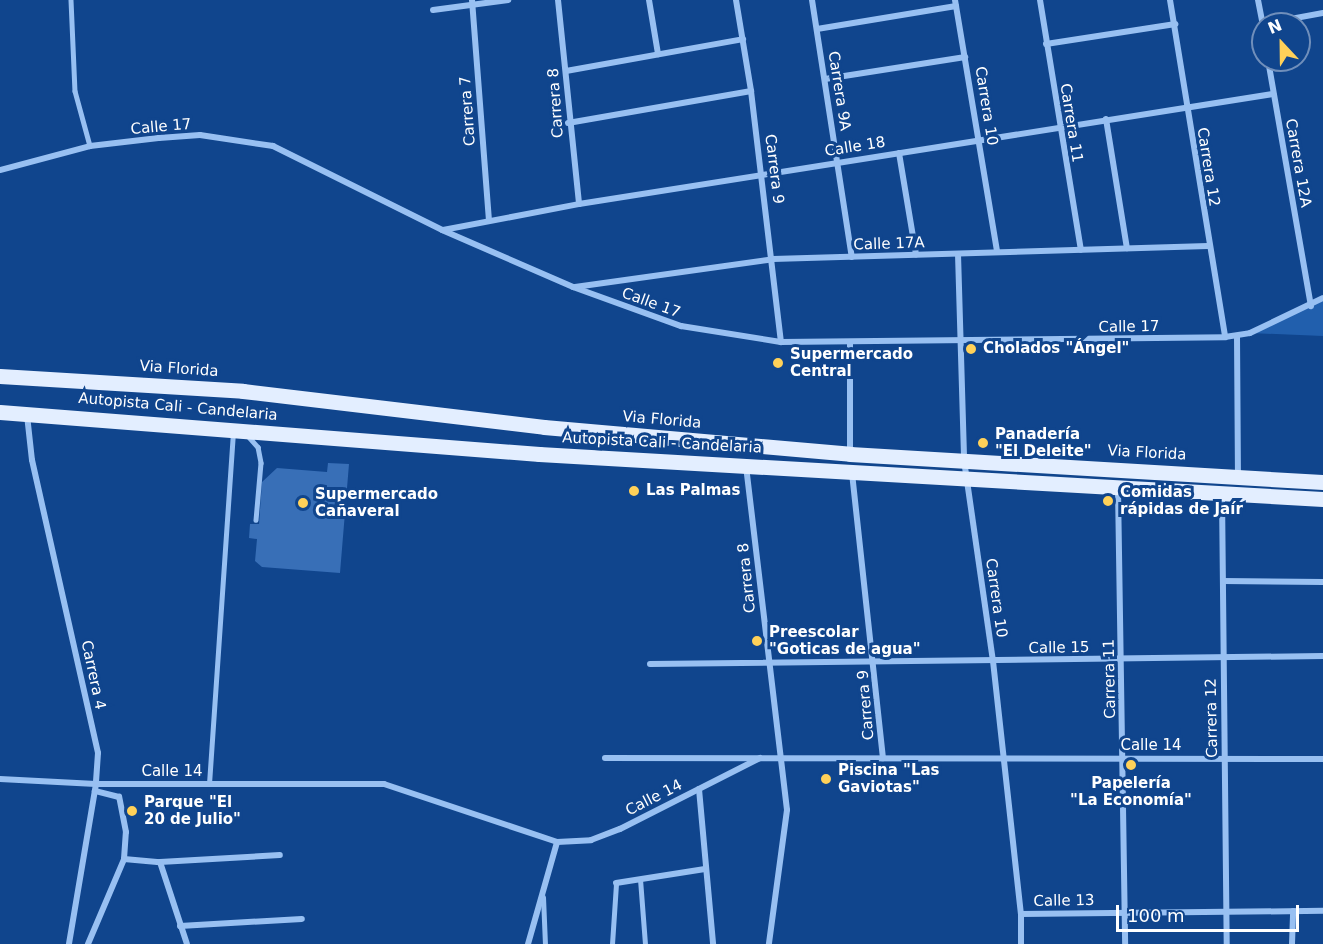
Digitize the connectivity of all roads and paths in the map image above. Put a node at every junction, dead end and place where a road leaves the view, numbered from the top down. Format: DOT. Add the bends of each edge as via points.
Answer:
graph roads {
  1 [pos="71,0"];
  2 [pos="508,0"];
  3 [pos="558,0"];
  4 [pos="649,0"];
  5 [pos="736,0"];
  6 [pos="812,0"];
  7 [pos="1040,0"];
  8 [pos="1170,0"];
  9 [pos="472,3"];
  10 [pos="956,3"];
  11 [pos="433,10"];
  12 [pos="1175,24"];
  13 [pos="817,29"];
  14 [pos="743,39"];
  15 [pos="1046,44"];
  16 [pos="658,54"];
  17 [pos="965,57"];
  18 [pos="566,70"];
  19 [pos="1270,72"];
  20 [pos="825,79"];
  21 [pos="752,91"];
  22 [pos="1273,94"];
  23 [pos="1187,107"];
  24 [pos="1106,119"];
  25 [pos="568,123"];
  26 [pos="1059,128"];
  27 [pos="979,141"];
  28 [pos="90,146"];
  29 [pos="899,153"];
  30 [pos="838,162"];
  31 [pos="0,170"];
  32 [pos="762,174"];
  33 [pos="579,204"];
  34 [pos="489,219"];
  35 [pos="442,230"];
  36 [pos="1208,246"];
  37 [pos="1127,248"];
  38 [pos="1080,250"];
  39 [pos="997,252"];
  40 [pos="958,254"];
  41 [pos="916,255"];
  42 [pos="852,257"];
  43 [pos="774,259"];
  44 [pos="573,287"];
  45 [pos="1323,298"];
  46 [pos="1311,306"];
  47 [pos="1237,336"];
  48 [pos="1225,337"];
  49 [pos="781,342"];
  50 [pos="961,342"];
  51 [pos="850,344"];
  52 [pos="0,375"];
  53 [pos="0,412"];
  54 [pos="27,413"];
  55 [pos="240,430"];
  56 [pos="850,454"];
  57 [pos="964,460"];
  58 [pos="746,465"];
  59 [pos="852,472"];
  60 [pos="1238,476"];
  61 [pos="967,477"];
  62 [pos="1323,482"];
  63 [pos="1118,485"];
  64 [pos="1222,491"];
  65 [pos="1323,499"];
  66 [pos="256,520"];
  67 [pos="1223,581"];
  68 [pos="1323,582"];
  69 [pos="1323,656"];
  70 [pos="1223,658"];
  71 [pos="1122,659"];
  72 [pos="993,661"];
  73 [pos="768,662"];
  74 [pos="875,663"];
  75 [pos="650,664"];
  76 [pos="605,758"];
  77 [pos="760,758"];
  78 [pos="780,758"];
  79 [pos="883,758"];
  80 [pos="1001,758"];
  81 [pos="1122,758"];
  82 [pos="1224,759"];
  83 [pos="1323,759"];
  84 [pos="0,779"];
  85 [pos="209,784"];
  86 [pos="96,788"];
  87 [pos="699,789"];
  88 [pos="557,842"];
  89 [pos="280,855"];
  90 [pos="124,860"];
  91 [pos="160,862"];
  92 [pos="705,869"];
  93 [pos="639,879"];
  94 [pos="616,883"];
  95 [pos="542,896"];
  96 [pos="1293,911"];
  97 [pos="1323,911"];
  98 [pos="1227,912"];
  99 [pos="1124,913"];
  100 [pos="1021,914"];
  101 [pos="302,919"];
  102 [pos="180,926"];
  103 [pos="69,944"];
  104 [pos="88,944"];
  105 [pos="187,944"];
  106 [pos="528,944"];
  107 [pos="545,944"];
  108 [pos="612,944"];
  109 [pos="645,944"];
  110 [pos="714,944"];
  111 [pos="769,944"];
  112 [pos="1021,944"];
  113 [pos="1125,944"];
  114 [pos="1227,944"];
  115 [pos="1292,944"];
  1 -- 28 [label="lane" via="75,92"];
  2 -- 9 [label="street"];
  3 -- 18 [label="street, Carrera 8"];
  4 -- 16 [label="street"];
  5 -- 14 [label="street, Carrera 9"];
  6 -- 13 [label="street, Carrera 9A"];
  7 -- 15 [label="street, Carrera 11"];
  8 -- 12 [label="street, Carrera 12"];
  9 -- 11 [label="street"];
  9 -- 34 [label="street, Carrera 7"];
  10 -- 13 [label="street"];
  10 -- 17 [label="street, Carrera 10"];
  12 -- 15 [label="street"];
  12 -- 23 [label="street, Carrera 12"];
  13 -- 20 [label="street, Carrera 9A"];
  14 -- 16 [label="street"];
  14 -- 21 [label="street, Carrera 9"];
  15 -- 26 [label="street, Carrera 11"];
  16 -- 18 [label="street"];
  17 -- 20 [label="street"];
  17 -- 27 [label="street, Carrera 10"];
  18 -- 25 [label="street, Carrera 8"];
  19 -- 22 [label="street, Carrera 12A"];
  20 -- 30 [label="street, Carrera 9A"];
  21 -- 25 [label="street"];
  21 -- 32 [label="street, Carrera 9"];
  22 -- 23 [label="street, Calle 18"];
  22 -- 46 [label="street, Carrera 12A"];
  23 -- 24 [label="street, Calle 18"];
  23 -- 36 [label="street, Carrera 12"];
  24 -- 26 [label="street, Calle 18"];
  24 -- 37 [label="street"];
  25 -- 33 [label="street, Carrera 8"];
  26 -- 27 [label="street, Calle 18"];
  26 -- 38 [label="street, Carrera 11"];
  27 -- 29 [label="street, Calle 18"];
  27 -- 39 [label="street, Carrera 10"];
  28 -- 31 [label="street, Calle 17"];
  28 -- 35 [label="street, Calle 17" via="200,135 273,146"];
  29 -- 30 [label="street, Calle 18"];
  29 -- 41 [label="street"];
  30 -- 32 [label="street, Calle 18"];
  30 -- 42 [label="street, Carrera 9A"];
  32 -- 33 [label="street, Calle 18"];
  32 -- 43 [label="street, Carrera 9"];
  33 -- 34 [label="street, Calle 18"];
  34 -- 35 [label="street, Calle 18"];
  35 -- 44 [label="street, Calle 17"];
  36 -- 37 [label="street, Calle 17A"];
  36 -- 48 [label="street, Carrera 12"];
  37 -- 38 [label="street, Calle 17A"];
  38 -- 39 [label="street, Calle 17A"];
  39 -- 40 [label="street, Calle 17A"];
  40 -- 41 [label="street, Calle 17A"];
  40 -- 50 [label="street, Carrera 10"];
  41 -- 42 [label="street, Calle 17A"];
  42 -- 43 [label="street, Calle 17A"];
  43 -- 44 [label="street, Calle 17A"];
  43 -- 49 [label="street, Carrera 9"];
  44 -- 49 [label="street, Calle 17" via="681,326"];
  45 -- 46 [label="street, Calle 17"];
  46 -- 47 [label="street, Calle 17"];
  47 -- 48 [label="street, Calle 17"];
  47 -- 60 [label="street"];
  48 -- 50 [label="street, Calle 17"];
  49 -- 51 [label="street, Calle 17"];
  50 -- 51 [label="street, Calle 17"];
  50 -- 57 [label="street, Carrera 10"];
  51 -- 56 [label="street"];
  52 -- 56 [label="main road, Via Florida" via="243,391 544,427"];
  53 -- 54 [label="main road, Autopista Cali - Candelaria"];
  54 -- 55 [label="main road, Autopista Cali - Candelaria"];
  54 -- 86 [label="street, Carrera 4" via="32,460 98,753"];
  55 -- 58 [label="main road, Autopista Cali - Candelaria" via="539,454"];
  55 -- 66 [label="lane" via="260,454"];
  55 -- 85 [label="lane"];
  56 -- 57 [label="main road, Via Florida"];
  57 -- 60 [label="main road, Via Florida"];
  57 -- 61 [label="street, Carrera 10"];
  58 -- 59 [label="main road, Autopista Cali - Candelaria"];
  58 -- 73 [label="street, Carrera 8"];
  59 -- 61 [label="main road, Autopista Cali - Candelaria"];
  59 -- 74 [label="street, Carrera 9"];
  60 -- 62 [label="main road, Via Florida"];
  61 -- 63 [label="main road, Autopista Cali - Candelaria"];
  61 -- 72 [label="street, Carrera 10"];
  63 -- 64 [label="main road, Autopista Cali - Candelaria"];
  63 -- 71 [label="street, Carrera 11"];
  64 -- 65 [label="main road, Autopista Cali - Candelaria"];
  64 -- 67 [label="street, Carrera 12"];
  67 -- 68 [label="street"];
  67 -- 70 [label="street, Carrera 12"];
  69 -- 70 [label="street, Calle 15"];
  70 -- 71 [label="street, Calle 15"];
  70 -- 82 [label="street, Carrera 12"];
  71 -- 72 [label="street, Calle 15"];
  71 -- 81 [label="street, Carrera 11"];
  72 -- 74 [label="street, Calle 15"];
  72 -- 80 [label="street, Carrera 10"];
  73 -- 74 [label="street, Calle 15"];
  73 -- 75 [label="street, Calle 15"];
  73 -- 78 [label="street, Carrera 8"];
  74 -- 79 [label="street, Carrera 9"];
  76 -- 77 [label="street"];
  77 -- 78 [label="street, Calle 14"];
  77 -- 87 [label="street, Calle 14"];
  78 -- 79 [label="street, Calle 14"];
  78 -- 111 [label="street" via="787,810"];
  79 -- 80 [label="street, Calle 14"];
  80 -- 81 [label="street, Calle 14"];
  80 -- 100 [label="street, Carrera 10"];
  81 -- 82 [label="street, Calle 14"];
  81 -- 99 [label="street, Carrera 11"];
  82 -- 83 [label="street, Calle 14"];
  82 -- 98 [label="street, Carrera 12"];
  84 -- 86 [label="street, Calle 14"];
  85 -- 86 [label="street, Calle 14"];
  85 -- 88 [label="street, Calle 14" via="384,784"];
  86 -- 90 [label="street" via="114,793 124,807"];
  86 -- 103 [label="street, Carrera 4"];
  87 -- 88 [label="street, Calle 14" via="591,840"];
  87 -- 92 [label="street"];
  88 -- 95 [label="street"];
  89 -- 91 [label="street"];
  90 -- 91 [label="street"];
  90 -- 104 [label="street"];
  91 -- 102 [label="street"];
  92 -- 93 [label="street"];
  92 -- 110 [label="street"];
  93 -- 94 [label="street"];
  93 -- 109 [label="street"];
  94 -- 108 [label="street"];
  95 -- 106 [label="street"];
  95 -- 107 [label="street"];
  96 -- 97 [label="street, Calle 13"];
  96 -- 98 [label="street, Calle 13"];
  96 -- 115 [label="street"];
  98 -- 99 [label="street, Calle 13"];
  98 -- 114 [label="street, Carrera 12"];
  99 -- 100 [label="street, Calle 13"];
  99 -- 113 [label="street, Carrera 11"];
  100 -- 112 [label="street, Carrera 10"];
  101 -- 102 [label="street"];
  102 -- 105 [label="street"];
}
